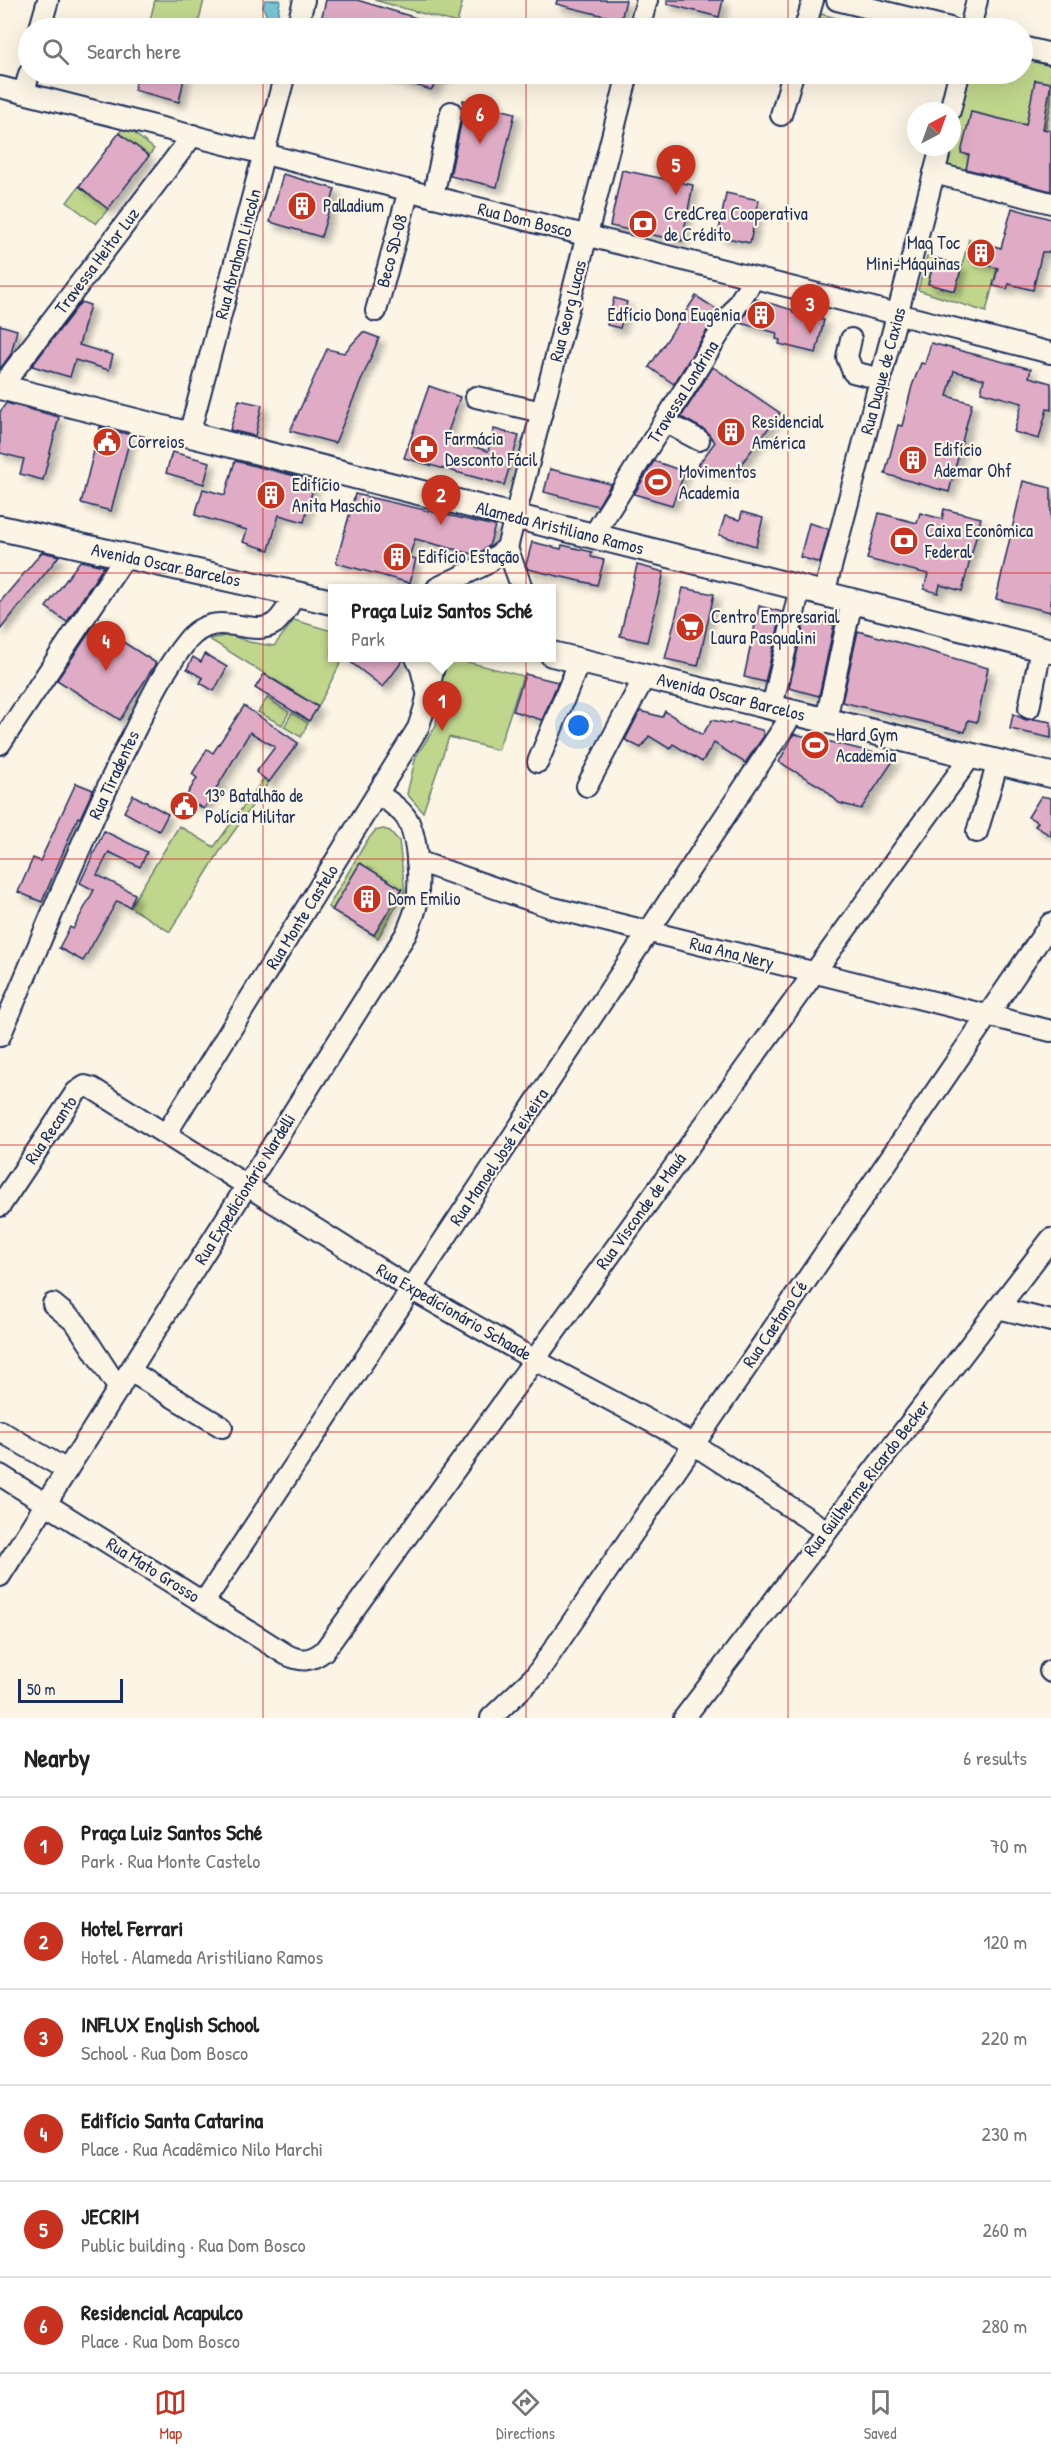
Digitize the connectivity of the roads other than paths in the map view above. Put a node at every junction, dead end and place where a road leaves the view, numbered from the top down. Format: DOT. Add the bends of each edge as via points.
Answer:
graph roads {
  1 [pos="48,0"];
  2 [pos="304,0"];
  3 [pos="647,0"];
  4 [pos="813,0"];
  5 [pos="837,0"];
  6 [pos="977,0"];
  7 [pos="43,18"];
  8 [pos="300,18"];
  9 [pos="642,18"];
  10 [pos="808,18"];
  11 [pos="910,18"];
  12 [pos="972,18"];
  13 [pos="1033,50"];
  14 [pos="1051,54"];
  15 [pos="26,84"];
  16 [pos="282,84"];
  17 [pos="625,84"];
  18 [pos="790,84"];
  19 [pos="957,84"];
  20 [pos="0,87"];
  21 [pos="24,93"];
  22 [pos="952,102"];
  23 [pos="451,112"];
  24 [pos="781,115"];
  25 [pos="193,135"];
  26 [pos="265,154"];
  27 [pos="939,156"];
  28 [pos="934,173"];
  29 [pos="408,190"];
  30 [pos="433,196"];
  31 [pos="1051,202"];
  32 [pos="587,235"];
  33 [pos="754,278"];
  34 [pos="376,311"];
  35 [pos="898,314"];
  36 [pos="851,339"];
  37 [pos="1051,353"];
  38 [pos="880,379"];
  39 [pos="0,387"];
  40 [pos="476,397"];
  41 [pos="542,412"];
  42 [pos="665,422"];
  43 [pos="189,435"];
  44 [pos="699,440"];
  45 [pos="515,517"];
  46 [pos="0,528"];
  47 [pos="593,536"];
  48 [pos="507,549"];
  49 [pos="125,557"];
  50 [pos="450,584"];
  51 [pos="520,584"];
  52 [pos="800,588"];
  53 [pos="296,593"];
  54 [pos="824,594"];
  55 [pos="328,601"];
  56 [pos="852,601"];
  57 [pos="1046,650"];
  58 [pos="556,654"];
  59 [pos="580,660"];
  60 [pos="418,662"];
  61 [pos="435,662"];
  62 [pos="645,676"];
  63 [pos="428,694"];
  64 [pos="1029,708"];
  65 [pos="783,710"];
  66 [pos="825,720"];
  67 [pos="0,744"];
  68 [pos="971,756"];
  69 [pos="538,762"];
  70 [pos="998,762"];
  71 [pos="1051,775"];
  72 [pos="587,786"];
  73 [pos="378,794"];
  74 [pos="977,832"];
  75 [pos="417,861"];
  76 [pos="1051,923"];
  77 [pos="649,933"];
  78 [pos="814,973"];
  79 [pos="987,1016"];
  80 [pos="1051,1031"];
  81 [pos="0,1036"];
  82 [pos="84,1086"];
  83 [pos="166,1134"];
  84 [pos="247,1186"];
  85 [pos="0,1206"];
  86 [pos="1051,1239"];
  87 [pos="411,1289"];
  88 [pos="53,1304"];
  89 [pos="998,1308"];
  90 [pos="1051,1321"];
  91 [pos="533,1359"];
  92 [pos="130,1371"];
  93 [pos="119,1389"];
  94 [pos="222,1427"];
  95 [pos="0,1431"];
  96 [pos="693,1444"];
  97 [pos="67,1470"];
  98 [pos="0,1475"];
  99 [pos="46,1503"];
  100 [pos="827,1531"];
  101 [pos="0,1576"];
  102 [pos="204,1602"];
  103 [pos="306,1660"];
  104 [pos="491,1718"];
  105 [pos="684,1718"];
  1 -- 7 [label="street"];
  2 -- 8 [label="street"];
  3 -- 9 [label="street"];
  4 -- 10 [label="street"];
  5 -- 11 [label="street"];
  6 -- 12 [label="street"];
  13 -- 14 [label="street"];
  15 -- 21 [label="street"];
  16 -- 26 [label="street, Rua Abraham Lincoln"];
  17 -- 32 [label="street, Rua Georg Lucas"];
  18 -- 24 [label="street"];
  19 -- 22 [label="street"];
  20 -- 21 [label="street, Rua Dom Bosco"];
  21 -- 25 [label="street, Rua Dom Bosco"];
  23 -- 30 [label="street"];
  25 -- 26 [label="street, Rua Dom Bosco"];
  25 -- 39 [label="street, Travessa Heitor Luz"];
  26 -- 29 [label="street, Rua Dom Bosco"];
  26 -- 43 [label="street, Rua Abraham Lincoln"];
  27 -- 28 [label="street, Rua Duque de Caxias"];
  28 -- 31 [label="street"];
  28 -- 35 [label="street, Rua Duque de Caxias"];
  29 -- 30 [label="street, Rua Dom Bosco"];
  29 -- 34 [label="street, Beco SD-08"];
  30 -- 32 [label="street, Rua Dom Bosco"];
  32 -- 33 [label="street, Rua Dom Bosco"];
  32 -- 41 [label="street, Rua Georg Lucas"];
  33 -- 35 [label="street, Rua Dom Bosco"];
  33 -- 42 [label="street, Travessa Londrina"];
  35 -- 37 [label="street, Rua Dom Bosco"];
  35 -- 38 [label="street, Rua Duque de Caxias"];
  36 -- 38 [label="street" via="847,357 853,372"];
  38 -- 54 [label="street, Rua Duque de Caxias"];
  39 -- 43 [label="main road, Alameda Aristiliano Ramos"];
  40 -- 41 [label="street"];
  41 -- 45 [label="street, Rua Georg Lucas"];
  42 -- 44 [label="street"];
  42 -- 47 [label="street, Travessa Londrina"];
  43 -- 45 [label="main road, Alameda Aristiliano Ramos"];
  45 -- 47 [label="main road, Alameda Aristiliano Ramos"];
  45 -- 48 [label="street, Rua Georg Lucas"];
  46 -- 49 [label="main road, Avenida Oscar Barcelos"];
  47 -- 52 [label="main road, Alameda Aristiliano Ramos"];
  48 -- 50 [label="street"];
  48 -- 51 [label="street"];
  49 -- 53 [label="main road, Avenida Oscar Barcelos"];
  49 -- 67 [label="street"];
  52 -- 54 [label="main road, Alameda Aristiliano Ramos"];
  52 -- 65 [label="street"];
  53 -- 55 [label="main road, Avenida Oscar Barcelos"];
  53 -- 81 [label="street, Rua Tiradentes" via="275,624 256,628 213,625 188,639 175,658 113,775"];
  54 -- 56 [label="main road, Alameda Aristiliano Ramos"];
  56 -- 57 [label="main road, Alameda Aristiliano Ramos"];
  56 -- 66 [label="street"];
  57 -- 64 [label="street"];
  58 -- 59 [label="main road, Avenida Oscar Barcelos"];
  59 -- 62 [label="main road, Avenida Oscar Barcelos"];
  59 -- 69 [label="street"];
  60 -- 63 [label="street"];
  61 -- 63 [label="street, Rua Monte Castelo"];
  62 -- 65 [label="main road, Avenida Oscar Barcelos"];
  62 -- 72 [label="street"];
  63 -- 73 [label="street, Rua Monte Castelo" via="418,728"];
  65 -- 66 [label="main road, Avenida Oscar Barcelos"];
  65 -- 77 [label="street, Rua Manoel José Teixeira"];
  66 -- 68 [label="main road, Avenida Oscar Barcelos"];
  68 -- 70 [label="main road, Avenida Oscar Barcelos"];
  68 -- 78 [label="street, Rua Visconde de Mauá"];
  70 -- 71 [label="main road, Avenida Oscar Barcelos"];
  70 -- 74 [label="street"];
  73 -- 75 [label="street, Rua Expedicionário Nardelli" via="407,819"];
  73 -- 83 [label="street, Rua Monte Castelo"];
  75 -- 77 [label="street, Rua Ana Nery" via="553,909"];
  75 -- 84 [label="street, Rua Expedicionário Nardelli" via="417,904 406,934"];
  76 -- 79 [label="street, Rua Caetano Cé"];
  77 -- 78 [label="street, Rua Ana Nery"];
  77 -- 87 [label="street, Rua Manoel José Teixeira"];
  78 -- 79 [label="street, Rua Ana Nery"];
  78 -- 91 [label="street, Rua Visconde de Mauá"];
  79 -- 80 [label="street, Rua Ana Nery"];
  79 -- 96 [label="street, Rua Caetano Cé"];
  82 -- 83 [label="street, Rua Expedicionário Schaade"];
  82 -- 85 [label="street, Rua Recanto" via="76,1092"];
  83 -- 84 [label="street, Rua Expedicionário Schaade"];
  84 -- 87 [label="street, Rua Expedicionário Schaade"];
  84 -- 92 [label="street, Rua Expedicionário Nardelli"];
  86 -- 89 [label="street, Rua Guilherme Ricardo Becker"];
  87 -- 91 [label="street, Rua Expedicionário Schaade"];
  87 -- 102 [label="street, Rua Manoel José Teixeira"];
  88 -- 93 [label="street" via="76,1323"];
  89 -- 90 [label="street"];
  89 -- 100 [label="street, Rua Guilherme Ricardo Becker"];
  91 -- 96 [label="street, Rua Expedicionário Schaade"];
  91 -- 103 [label="street, Rua Visconde de Mauá" via="324,1651"];
  92 -- 93 [label="street, Rua Expedicionário Nardelli"];
  92 -- 94 [label="street"];
  93 -- 97 [label="street, Rua Expedicionário Nardelli"];
  95 -- 97 [label="street"];
  96 -- 100 [label="street, Rua Expedicionário Schaade"];
  96 -- 104 [label="street, Rua Caetano Cé" via="537,1675"];
  97 -- 99 [label="street, Rua Expedicionário Nardelli"];
  98 -- 99 [label="street, Rua Mato Grosso"];
  99 -- 101 [label="street, Rua Expedicionário Nardelli"];
  99 -- 102 [label="street, Rua Mato Grosso"];
  100 -- 105 [label="street, Rua Guilherme Ricardo Becker"];
  102 -- 103 [label="street, Rua Mato Grosso" via="287,1655"];
}
